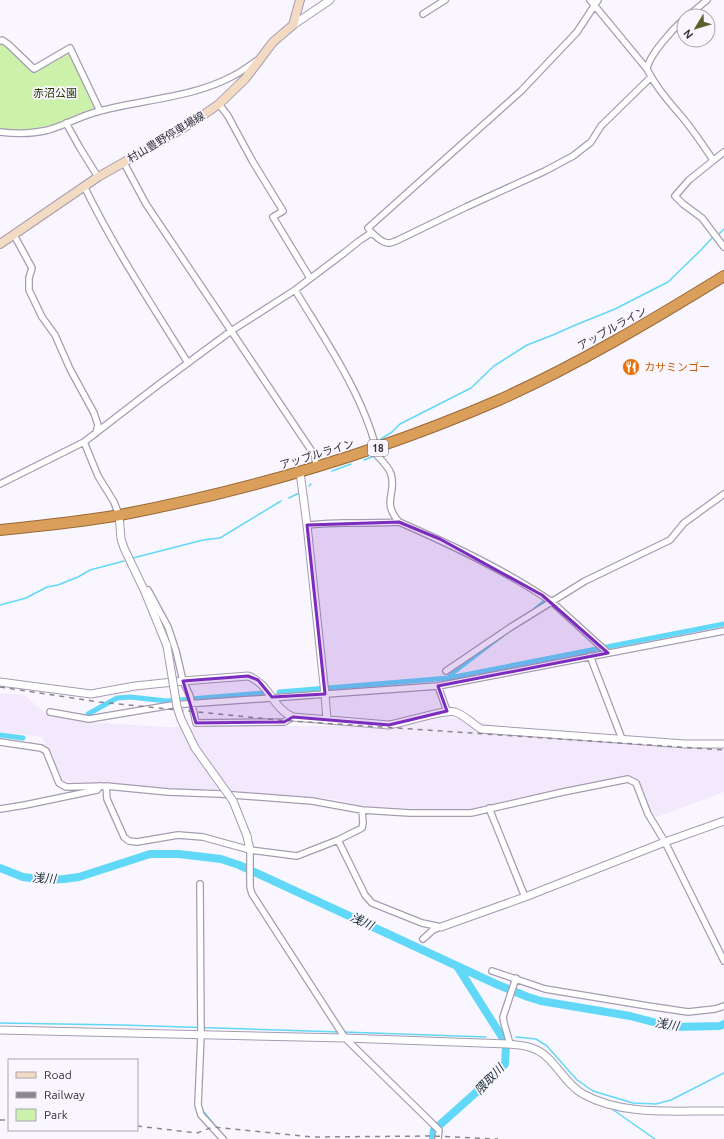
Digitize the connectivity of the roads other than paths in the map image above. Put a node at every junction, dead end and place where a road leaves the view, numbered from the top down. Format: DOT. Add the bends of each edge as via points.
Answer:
graph roads {
  1 [pos="300,0"];
  2 [pos="330,0"];
  3 [pos="445,0"];
  4 [pos="590,0"];
  5 [pos="707,0"];
  6 [pos="596,2"];
  7 [pos="698,8"];
  8 [pos="423,14"];
  9 [pos="293,26"];
  10 [pos="676,27"];
  11 [pos="0,41"];
  12 [pos="262,57"];
  13 [pos="647,69"];
  14 [pos="651,77"];
  15 [pos="219,104"];
  16 [pos="100,111"];
  17 [pos="66,123"];
  18 [pos="0,132"];
  19 [pos="724,152"];
  20 [pos="713,160"];
  21 [pos="124,163"];
  22 [pos="98,177"];
  23 [pos="84,186"];
  24 [pos="371,233"];
  25 [pos="14,235"];
  26 [pos="0,244"];
  27 [pos="724,247"];
  28 [pos="724,276"];
  29 [pos="310,278"];
  30 [pos="296,290"];
  31 [pos="231,331"];
  32 [pos="188,363"];
  33 [pos="96,433"];
  34 [pos="84,442"];
  35 [pos="374,449"];
  36 [pos="316,467"];
  37 [pos="300,472"];
  38 [pos="1,483"];
  39 [pos="724,494"];
  40 [pos="119,515"];
  41 [pos="399,522"];
  42 [pos="307,526"];
  43 [pos="0,530"];
  44 [pos="145,592"];
  45 [pos="552,602"];
  46 [pos="724,630"];
  47 [pos="607,651"];
  48 [pos="590,656"];
  49 [pos="446,671"];
  50 [pos="183,681"];
  51 [pos="0,682"];
  52 [pos="438,686"];
  53 [pos="324,689"];
  54 [pos="272,697"];
  55 [pos="191,700"];
  56 [pos="448,711"];
  57 [pos="50,712"];
  58 [pos="293,716"];
  59 [pos="327,720"];
  60 [pos="622,739"];
  61 [pos="0,742"];
  62 [pos="724,744"];
  63 [pos="103,786"];
  64 [pos="488,808"];
  65 [pos="0,809"];
  66 [pos="362,810"];
  67 [pos="724,821"];
  68 [pos="338,840"];
  69 [pos="665,842"];
  70 [pos="250,850"];
  71 [pos="200,884"];
  72 [pos="525,896"];
  73 [pos="441,926"];
  74 [pos="422,939"];
  75 [pos="724,961"];
  76 [pos="492,971"];
  77 [pos="516,979"];
  78 [pos="724,1006"];
  79 [pos="0,1030"];
  80 [pos="201,1035"];
  81 [pos="345,1038"];
  82 [pos="509,1044"];
  83 [pos="724,1110"];
  84 [pos="223,1139"];
  85 [pos="438,1139"];
  1 -- 9 [label="main road"];
  2 -- 9 [label="street"];
  3 -- 8 [label="street"];
  4 -- 6 [label="street"];
  5 -- 7 [label="street"];
  6 -- 13 [label="street"];
  6 -- 24 [label="street" via="577,32 521,91 368,228"];
  9 -- 12 [label="main road, 村山豊野停車場線" via="273,42"];
  10 -- 13 [label="street" via="664,40"];
  11 -- 16 [label="street" via="8,44 34,69 70,48"];
  12 -- 15 [label="main road, 村山豊野停車場線" via="245,79"];
  12 -- 16 [label="street" via="232,77 193,91"];
  13 -- 14 [label="street"];
  14 -- 20 [label="street" via="694,131"];
  14 -- 24 [label="street" via="601,126 591,142 573,156 396,241 386,242"];
  15 -- 21 [label="main road, 村山豊野停車場線"];
  15 -- 29 [label="street" via="283,211 273,217"];
  16 -- 17 [label="street"];
  17 -- 18 [label="street" via="49,130 17,134"];
  17 -- 22 [label="street"];
  19 -- 20 [label="street"];
  20 -- 27 [label="street" via="675,196 702,218"];
  21 -- 22 [label="main road, 村山豊野停車場線"];
  21 -- 31 [label="street" via="146,204"];
  22 -- 23 [label="main road, 村山豊野停車場線"];
  23 -- 25 [label="main road, 村山豊野停車場線"];
  23 -- 32 [label="street" via="122,256"];
  24 -- 29 [label="street"];
  25 -- 26 [label="main road, 村山豊野停車場線"];
  25 -- 33 [label="street" via="32,268 29,290 94,413 98,425"];
  28 -- 35 [label="highway, アップルライン / 18" via="569,366 498,400"];
  29 -- 30 [label="street"];
  30 -- 31 [label="street"];
  30 -- 35 [label="street" via="351,384 373,437"];
  31 -- 32 [label="street"];
  31 -- 36 [label="street" via="315,456"];
  32 -- 33 [label="street"];
  33 -- 34 [label="street"];
  34 -- 38 [label="street"];
  34 -- 40 [label="street" via="98,476"];
  35 -- 36 [label="highway, アップルライン / 18"];
  35 -- 41 [label="street" via="392,476 390,506"];
  36 -- 37 [label="highway, アップルライン / 18"];
  37 -- 40 [label="highway, アップルライン / 18" via="215,495"];
  37 -- 42 [label="street"];
  39 -- 45 [label="street" via="684,523 670,540 585,581"];
  40 -- 43 [label="highway, アップルライン / 18"];
  40 -- 44 [label="street" via="124,548"];
  41 -- 42 [label="street" via="343,522"];
  41 -- 45 [label="street" via="506,574"];
  42 -- 53 [label="street"];
  44 -- 50 [label="street" via="148,590 168,627"];
  44 -- 70 [label="street, bridge" via="167,646 181,720 195,748 233,801"];
  45 -- 47 [label="street"];
  45 -- 49 [label="street" via="511,626"];
  46 -- 47 [label="street"];
  47 -- 48 [label="street"];
  48 -- 52 [label="street"];
  48 -- 60 [label="street"];
  50 -- 51 [label="street" via="119,688 91,694"];
  50 -- 54 [label="street" via="248,676 258,680"];
  50 -- 55 [label="street"];
  52 -- 53 [label="street"];
  52 -- 56 [label="street"];
  53 -- 54 [label="street"];
  53 -- 59 [label="street"];
  54 -- 55 [label="street"];
  54 -- 58 [label="street" via="286,714"];
  55 -- 57 [label="street" via="89,719"];
  55 -- 58 [label="street" via="196,723 284,722"];
  56 -- 59 [label="street" via="400,724"];
  56 -- 60 [label="street" via="456,712 481,729"];
  58 -- 59 [label="street"];
  60 -- 62 [label="street"];
  61 -- 63 [label="street" via="46,751 59,783 66,787"];
  63 -- 65 [label="street" via="97,790"];
  63 -- 66 [label="street" via="312,802"];
  63 -- 70 [label="street" via="124,837 129,841 178,835 203,837"];
  64 -- 66 [label="street" via="460,814"];
  64 -- 69 [label="street" via="628,779 636,783 648,814"];
  64 -- 72 [label="street"];
  66 -- 68 [label="street" via="362,828"];
  67 -- 69 [label="street"];
  68 -- 70 [label="street" via="296,856"];
  68 -- 73 [label="street" via="365,895 372,903 422,923"];
  69 -- 72 [label="street"];
  69 -- 75 [label="street"];
  70 -- 81 [label="street" via="252,894"];
  71 -- 80 [label="street"];
  72 -- 73 [label="street"];
  73 -- 74 [label="street"];
  76 -- 77 [label="street"];
  77 -- 78 [label="street" via="545,988 688,1012"];
  77 -- 82 [label="street" via="503,1016"];
  79 -- 80 [label="street"];
  80 -- 81 [label="street"];
  80 -- 84 [label="street" via="198,1105 201,1115"];
  81 -- 82 [label="street"];
  81 -- 85 [label="street" via="437,1128"];
  82 -- 83 [label="street" via="532,1048 545,1055 571,1085 593,1099 636,1110"];
}
